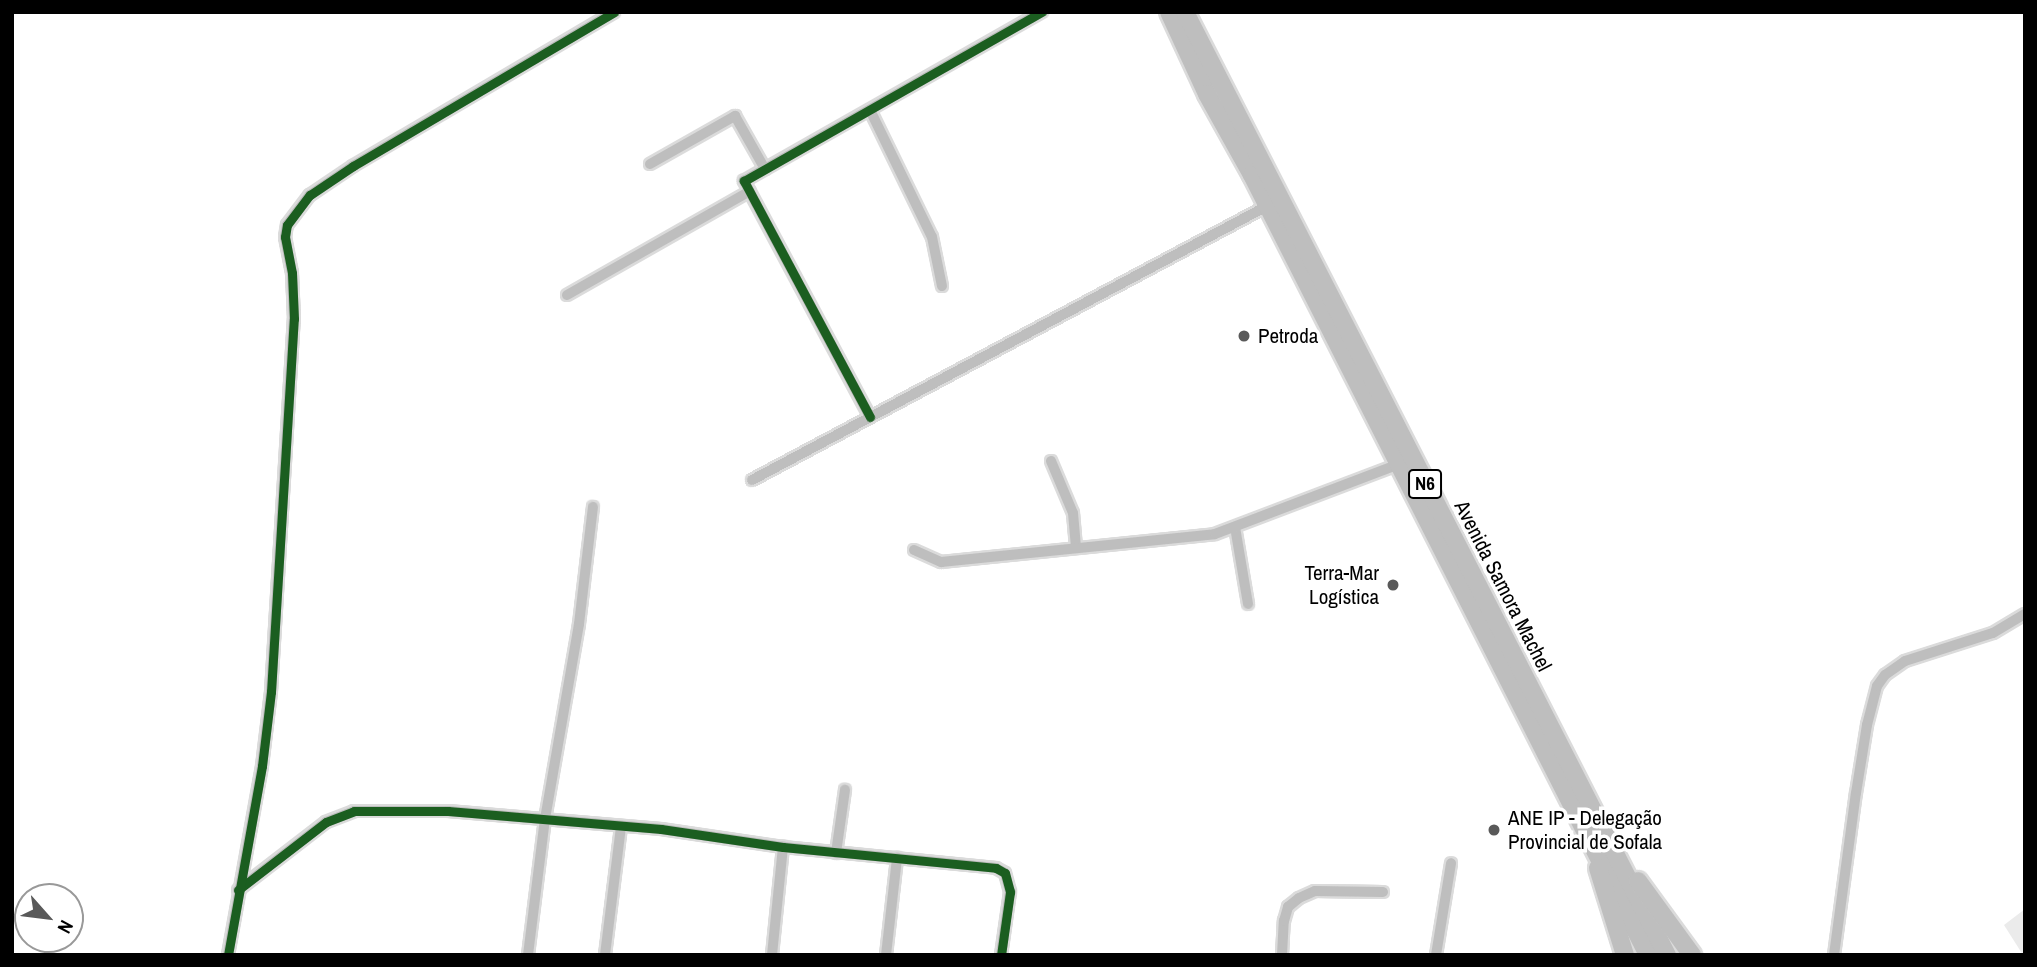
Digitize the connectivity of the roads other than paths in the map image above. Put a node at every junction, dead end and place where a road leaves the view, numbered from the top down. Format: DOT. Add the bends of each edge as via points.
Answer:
graph roads {
  1 [pos="614,12"];
  2 [pos="1042,12"];
  3 [pos="1169,12"];
  4 [pos="1185,12"];
  5 [pos="870,110"];
  6 [pos="650,164"];
  7 [pos="765,169"];
  8 [pos="750,191"];
  9 [pos="1267,206"];
  10 [pos="942,286"];
  11 [pos="567,295"];
  12 [pos="870,417"];
  13 [pos="1051,461"];
  14 [pos="1399,464"];
  15 [pos="752,480"];
  16 [pos="593,507"];
  17 [pos="1235,527"];
  18 [pos="1076,548"];
  19 [pos="914,550"];
  20 [pos="1248,604"];
  21 [pos="2025,614"];
  22 [pos="845,790"];
  23 [pos="545,820"];
  24 [pos="621,826"];
  25 [pos="783,847"];
  26 [pos="1595,851"];
  27 [pos="835,853"];
  28 [pos="1617,857"];
  29 [pos="897,858"];
  30 [pos="1451,863"];
  31 [pos="238,890"];
  32 [pos="1383,892"];
  33 [pos="228,955"];
  34 [pos="528,955"];
  35 [pos="605,955"];
  36 [pos="772,955"];
  37 [pos="886,955"];
  38 [pos="1001,955"];
  39 [pos="1282,955"];
  40 [pos="1436,955"];
  41 [pos="1625,955"];
  42 [pos="1648,955"];
  43 [pos="1667,955"];
  44 [pos="1692,955"];
  45 [pos="1834,955"];
  1 -- 31 [label="street" via="353,166 310,195 287,225 294,318 277,611 267,730"];
  2 -- 5 [label="street"];
  3 -- 9 [label="highway, Avenida Samora Machel / N6" via="1206,94"];
  4 -- 28 [label="highway, Avenida Samora Machel / N6"];
  5 -- 7 [label="street"];
  5 -- 10 [label="street" via="932,237"];
  6 -- 7 [label="street" via="735,116"];
  7 -- 8 [label="street" via="744,181"];
  8 -- 11 [label="street"];
  8 -- 12 [label="street"];
  9 -- 12 [label="street"];
  9 -- 14 [label="highway, Avenida Samora Machel / N6"];
  12 -- 15 [label="street"];
  13 -- 18 [label="street" via="1073,513"];
  14 -- 17 [label="street"];
  14 -- 26 [label="highway, Avenida Samora Machel / N6"];
  16 -- 23 [label="street" via="579,624"];
  17 -- 18 [label="street" via="1215,534"];
  17 -- 20 [label="street"];
  18 -- 19 [label="street" via="941,562"];
  21 -- 45 [label="street" via="1993,633 1905,661 1877,686 1860,765"];
  22 -- 27 [label="street"];
  23 -- 24 [label="street"];
  23 -- 31 [label="street" via="448,811 350,811 326,822"];
  23 -- 34 [label="street"];
  24 -- 25 [label="street"];
  24 -- 35 [label="street"];
  25 -- 27 [label="street"];
  25 -- 36 [label="street"];
  26 -- 41 [label="highway" via="1601,886"];
  26 -- 42 [label="highway, Avenida Samora Machel / N6"];
  27 -- 29 [label="street"];
  28 -- 43 [label="highway, Avenida Samora Machel / N6"];
  28 -- 44 [label="highway"];
  29 -- 37 [label="street"];
  29 -- 38 [label="street" via="986,865 1005,873 1010,892"];
  30 -- 40 [label="street"];
  31 -- 33 [label="street"];
  32 -- 39 [label="street" via="1315,891 1299,898 1288,907"];
}
